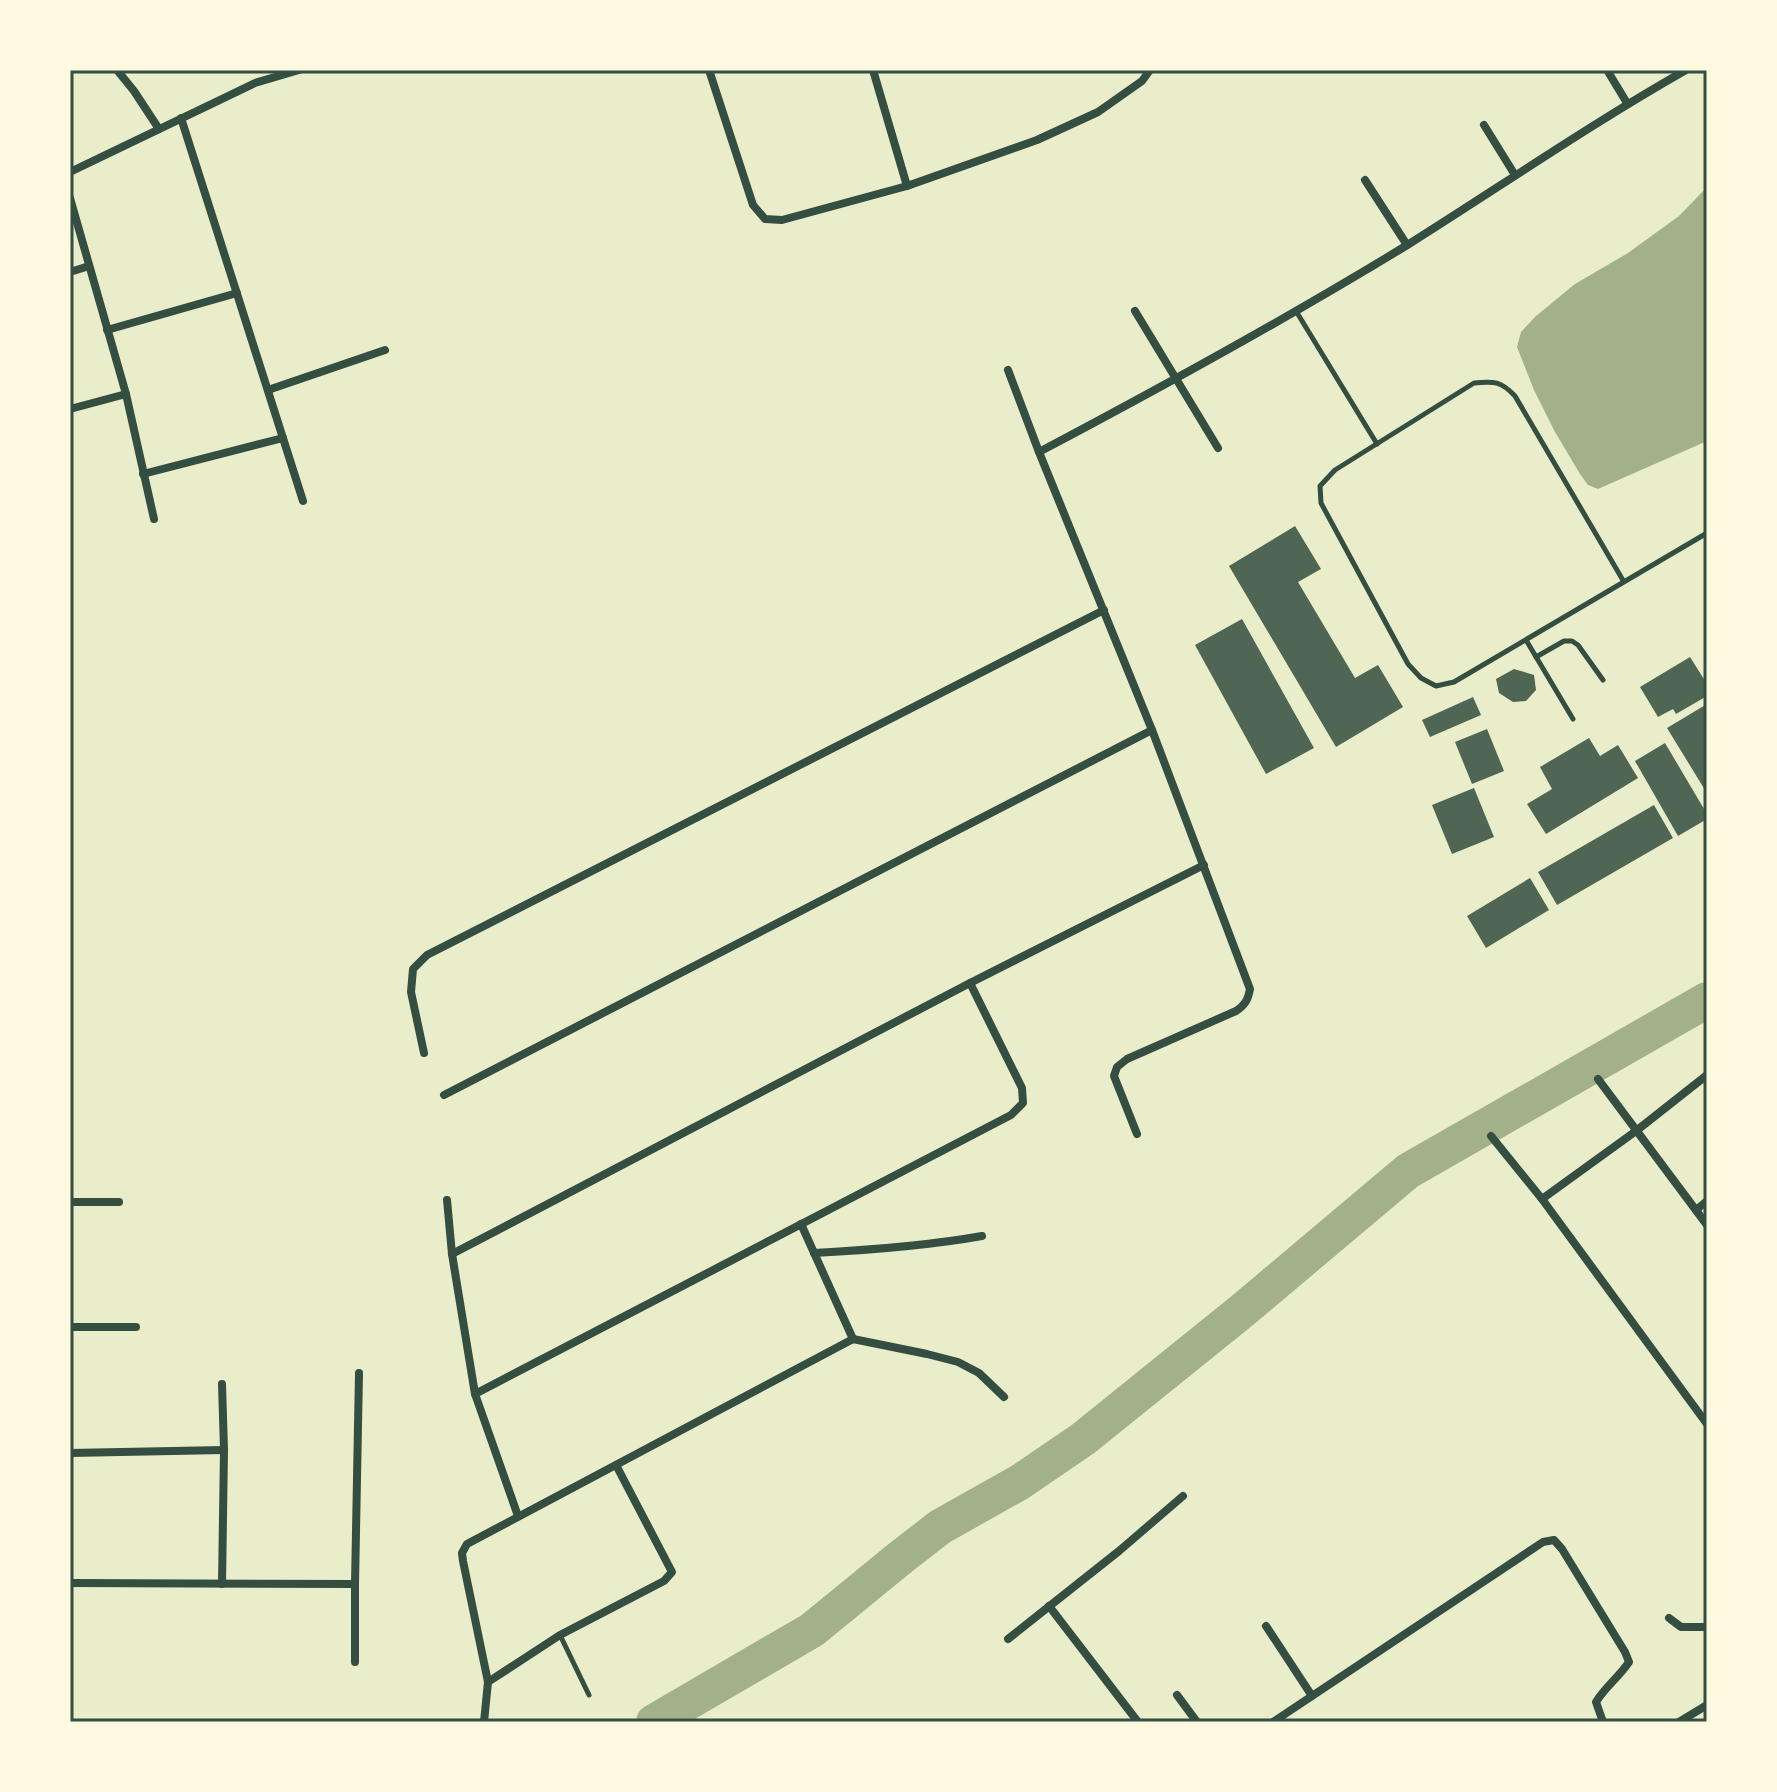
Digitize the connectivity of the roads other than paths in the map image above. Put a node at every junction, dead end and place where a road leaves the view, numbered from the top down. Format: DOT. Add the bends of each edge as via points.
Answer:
graph roads {
  1 [pos="117,70"];
  2 [pos="299,70"];
  3 [pos="709,70"];
  4 [pos="873,70"];
  5 [pos="1150,70"];
  6 [pos="1607,70"];
  7 [pos="1686,70"];
  8 [pos="1627,103"];
  9 [pos="181,118"];
  10 [pos="1484,125"];
  11 [pos="159,129"];
  12 [pos="70,172"];
  13 [pos="1515,175"];
  14 [pos="1365,180"];
  15 [pos="907,186"];
  16 [pos="70,198"];
  17 [pos="1407,245"];
  18 [pos="89,266"];
  19 [pos="70,272"];
  20 [pos="237,293"];
  21 [pos="1295,310"];
  22 [pos="1135,311"];
  23 [pos="107,330"];
  24 [pos="385,350"];
  25 [pos="1008,370"];
  26 [pos="1176,380"];
  27 [pos="268,390"];
  28 [pos="126,394"];
  29 [pos="70,409"];
  30 [pos="283,438"];
  31 [pos="1377,444"];
  32 [pos="1218,448"];
  33 [pos="1039,452"];
  34 [pos="143,474"];
  35 [pos="303,501"];
  36 [pos="154,519"];
  37 [pos="1707,533"];
  38 [pos="1624,582"];
  39 [pos="1104,610"];
  40 [pos="1526,640"];
  41 [pos="1536,657"];
  42 [pos="1603,680"];
  43 [pos="1573,719"];
  44 [pos="1152,730"];
  45 [pos="1204,865"];
  46 [pos="970,983"];
  47 [pos="424,1053"];
  48 [pos="1707,1075"];
  49 [pos="1598,1079"];
  50 [pos="444,1095"];
  51 [pos="1636,1131"];
  52 [pos="1137,1134"];
  53 [pos="1491,1136"];
  54 [pos="1542,1199"];
  55 [pos="447,1200"];
  56 [pos="1707,1201"];
  57 [pos="70,1202"];
  58 [pos="119,1202"];
  59 [pos="1696,1210"];
  60 [pos="801,1224"];
  61 [pos="1707,1225"];
  62 [pos="982,1236"];
  63 [pos="814,1253"];
  64 [pos="452,1254"];
  65 [pos="70,1327"];
  66 [pos="136,1327"];
  67 [pos="853,1339"];
  68 [pos="359,1373"];
  69 [pos="222,1384"];
  70 [pos="475,1394"];
  71 [pos="1004,1397"];
  72 [pos="1707,1424"];
  73 [pos="224,1450"];
  74 [pos="70,1453"];
  75 [pos="616,1465"];
  76 [pos="1183,1496"];
  77 [pos="518,1516"];
  78 [pos="70,1583"];
  79 [pos="222,1584"];
  80 [pos="355,1584"];
  81 [pos="1049,1606"];
  82 [pos="1669,1618"];
  83 [pos="1266,1626"];
  84 [pos="1707,1627"];
  85 [pos="560,1635"];
  86 [pos="1008,1639"];
  87 [pos="355,1662"];
  88 [pos="488,1682"];
  89 [pos="589,1695"];
  90 [pos="1177,1695"];
  91 [pos="1312,1696"];
  92 [pos="1707,1705"];
  93 [pos="484,1722"];
  94 [pos="1138,1722"];
  95 [pos="1197,1722"];
  96 [pos="1273,1722"];
  97 [pos="1603,1722"];
  98 [pos="1679,1722"];
  1 -- 11 [label="street"];
  2 -- 9 [label="street" via="255,83"];
  3 -- 15 [label="street" via="753,205 765,219 782,220"];
  4 -- 15 [label="street"];
  5 -- 15 [label="street" via="1098,112 1037,140"];
  6 -- 8 [label="street"];
  7 -- 8 [label="street"];
  8 -- 13 [label="street"];
  9 -- 11 [label="street"];
  9 -- 20 [label="street"];
  10 -- 13 [label="street"];
  11 -- 12 [label="street"];
  13 -- 17 [label="street"];
  14 -- 17 [label="street"];
  16 -- 18 [label="street"];
  17 -- 21 [label="street"];
  18 -- 19 [label="street"];
  18 -- 23 [label="street"];
  20 -- 23 [label="street"];
  20 -- 27 [label="street"];
  21 -- 26 [label="street"];
  21 -- 31 [label="lane"];
  22 -- 26 [label="street"];
  23 -- 28 [label="street"];
  24 -- 27 [label="street"];
  25 -- 33 [label="street"];
  26 -- 32 [label="street"];
  26 -- 33 [label="street"];
  27 -- 30 [label="street"];
  28 -- 29 [label="street"];
  28 -- 34 [label="street"];
  30 -- 34 [label="street"];
  30 -- 35 [label="street"];
  31 -- 38 [label="lane" via="1474,383 1495,381 1515,396"];
  31 -- 40 [label="lane" via="1335,470 1320,486 1321,503 1408,664 1436,686 1454,682"];
  33 -- 39 [label="street"];
  34 -- 36 [label="street"];
  37 -- 38 [label="lane"];
  38 -- 40 [label="lane"];
  39 -- 44 [label="street"];
  39 -- 47 [label="street" via="427,955 413,969 411,992"];
  40 -- 41 [label="lane"];
  41 -- 42 [label="lane" via="1572,641"];
  41 -- 43 [label="lane"];
  44 -- 45 [label="street"];
  44 -- 50 [label="street"];
  45 -- 46 [label="street"];
  45 -- 52 [label="street" via="1249,998 1236,1011 1117,1067 1114,1076"];
  46 -- 60 [label="street" via="1022,1088 1023,1103 1011,1115"];
  46 -- 64 [label="street"];
  48 -- 51 [label="street"];
  49 -- 51 [label="street"];
  51 -- 54 [label="street"];
  51 -- 59 [label="street"];
  53 -- 54 [label="street"];
  54 -- 72 [label="street"];
  55 -- 64 [label="street"];
  56 -- 59 [label="street"];
  57 -- 58 [label="street"];
  59 -- 61 [label="street"];
  60 -- 63 [label="street"];
  60 -- 70 [label="street"];
  62 -- 63 [label="street" via="886,1250"];
  63 -- 67 [label="street"];
  64 -- 70 [label="street"];
  65 -- 66 [label="street"];
  67 -- 71 [label="street" via="958,1362"];
  67 -- 75 [label="street"];
  68 -- 80 [label="street"];
  69 -- 73 [label="street"];
  70 -- 77 [label="street"];
  73 -- 74 [label="street"];
  73 -- 79 [label="street"];
  75 -- 77 [label="street"];
  75 -- 85 [label="street" via="672,1572"];
  76 -- 81 [label="street"];
  77 -- 88 [label="street" via="467,1544 462,1553"];
  78 -- 79 [label="street"];
  79 -- 80 [label="street"];
  80 -- 87 [label="street"];
  81 -- 86 [label="street"];
  81 -- 94 [label="street"];
  82 -- 84 [label="street" via="1681,1627"];
  83 -- 91 [label="street"];
  85 -- 88 [label="street"];
  85 -- 89 [label="lane"];
  88 -- 93 [label="street"];
  90 -- 95 [label="street"];
  91 -- 96 [label="street"];
  91 -- 97 [label="street" via="1543,1542 1554,1540 1629,1662 1596,1702"];
  92 -- 98 [label="street"];
}
